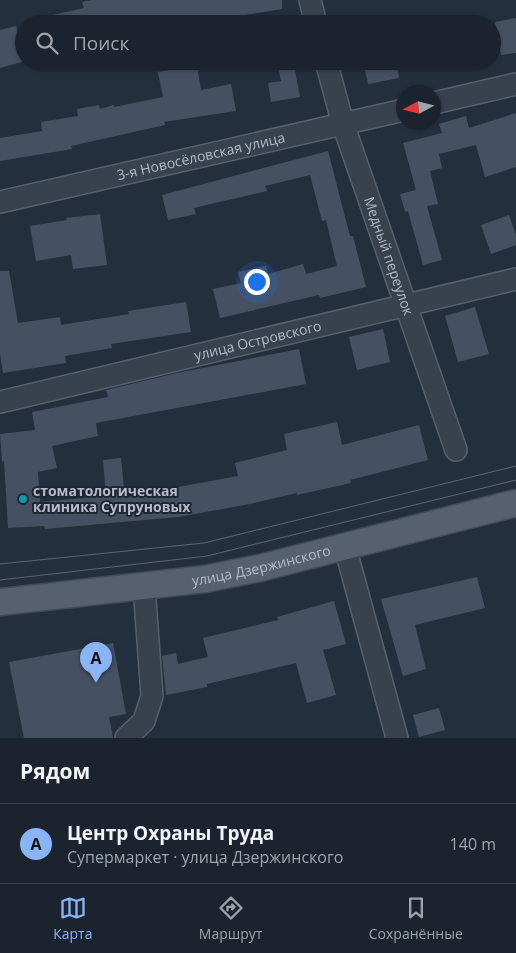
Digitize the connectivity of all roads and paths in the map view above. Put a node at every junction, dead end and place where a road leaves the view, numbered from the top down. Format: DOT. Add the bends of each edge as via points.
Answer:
graph roads {
  1 [pos="310,0"];
  2 [pos="314,15"];
  3 [pos="329,70"];
  4 [pos="516,84"];
  5 [pos="441,102"];
  6 [pos="396,112"];
  7 [pos="344,124"];
  8 [pos="0,202"];
  9 [pos="516,279"];
  10 [pos="406,305"];
  11 [pos="0,402"];
  12 [pos="456,450"];
  13 [pos="516,503"];
  14 [pos="345,547"];
  15 [pos="144,586"];
  16 [pos="0,602"];
  17 [pos="126,738"];
  18 [pos="397,738"];
  1 -- 2 [label="street"];
  3 -- 7 [label="street, Медный переулок"];
  4 -- 5 [label="street"];
  6 -- 7 [label="street, 3-я Новосёловская улица"];
  7 -- 8 [label="street, 3-я Новосёловская улица"];
  7 -- 10 [label="street, Медный переулок"];
  9 -- 10 [label="street, улица Островского"];
  10 -- 11 [label="street, улица Островского"];
  10 -- 12 [label="street, Медный переулок"];
  13 -- 14 [label="main road, улица Дзержинского"];
  14 -- 15 [label="main road, улица Дзержинского" via="205,579"];
  14 -- 18 [label="street"];
  15 -- 16 [label="main road, улица Дзержинского"];
  15 -- 17 [label="street" via="152,696 144,721"];
}
